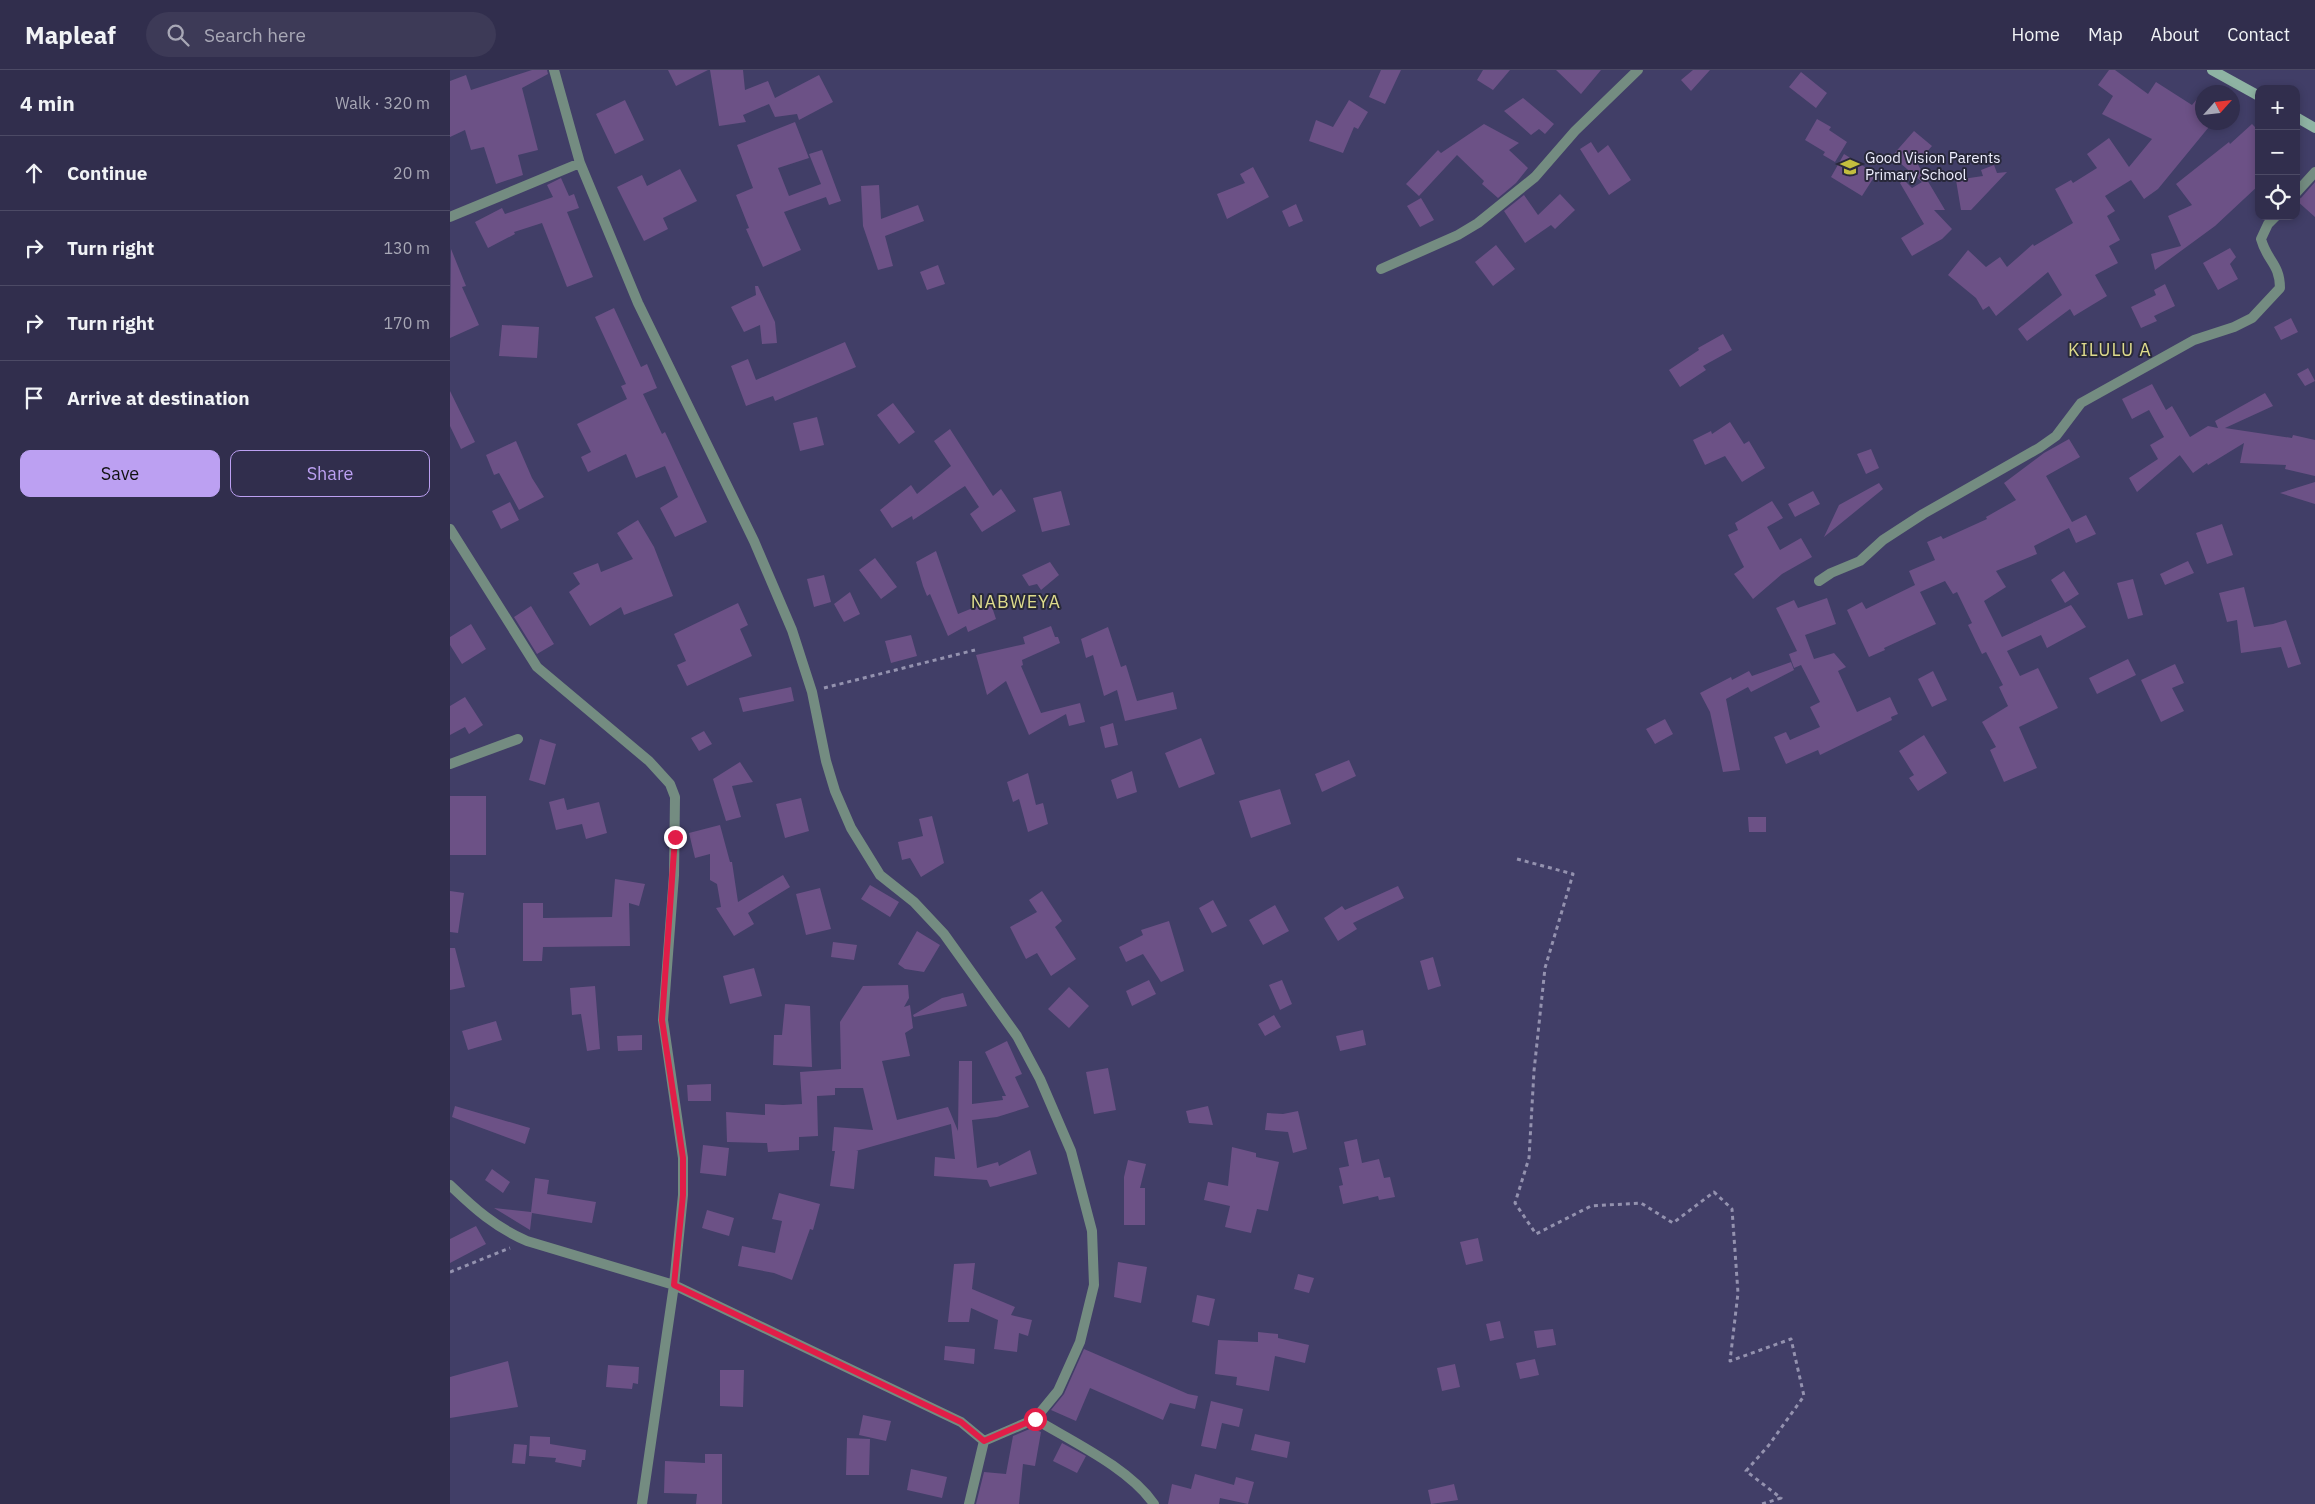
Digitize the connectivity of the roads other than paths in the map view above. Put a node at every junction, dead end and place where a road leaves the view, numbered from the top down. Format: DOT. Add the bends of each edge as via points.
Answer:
graph roads {
  1 [pos="554,70"];
  2 [pos="1638,70"];
  3 [pos="2212,70"];
  4 [pos="2255,94"];
  5 [pos="2300,119"];
  6 [pos="2315,128"];
  7 [pos="580,163"];
  8 [pos="2315,172"];
  9 [pos="2300,189"];
  10 [pos="450,217"];
  11 [pos="2272,220"];
  12 [pos="1381,269"];
  13 [pos="450,529"];
  14 [pos="1818,581"];
  15 [pos="518,739"];
  16 [pos="450,764"];
  17 [pos="450,1185"];
  18 [pos="674,1285"];
  19 [pos="1035,1419"];
  20 [pos="984,1441"];
  21 [pos="642,1504"];
  22 [pos="969,1504"];
  23 [pos="1154,1504"];
  1 -- 7 [label="street"];
  2 -- 12 [label="street" via="1575,131 1535,177 1478,223"];
  3 -- 4 [label="street"];
  5 -- 6 [label="street"];
  7 -- 10 [label="street"];
  7 -- 19 [label="street" via="638,303 754,541 792,630 812,692 826,761 851,828 880,875 914,902 944,934 1017,1036 1040,1079 1071,1152 1092,1231 1094,1285 1080,1342 1058,1390"];
  8 -- 9 [label="street"];
  11 -- 14 [label="street" via="2261,239 2265,253 2280,274 2280,288 2252,318 2194,340 2099,391 2081,403 2056,436 2039,448 1923,514 1883,540 1860,561"];
  13 -- 18 [label="street" via="537,668 649,761 670,784 675,797 674,875 662,1020 683,1158 683,1195"];
  15 -- 16 [label="street"];
  17 -- 18 [label="street" via="504,1231 527,1241"];
  18 -- 20 [label="street" via="961,1422"];
  18 -- 21 [label="street"];
  19 -- 20 [label="street"];
  19 -- 23 [label="street" via="1128,1476"];
  20 -- 22 [label="street"];
}
